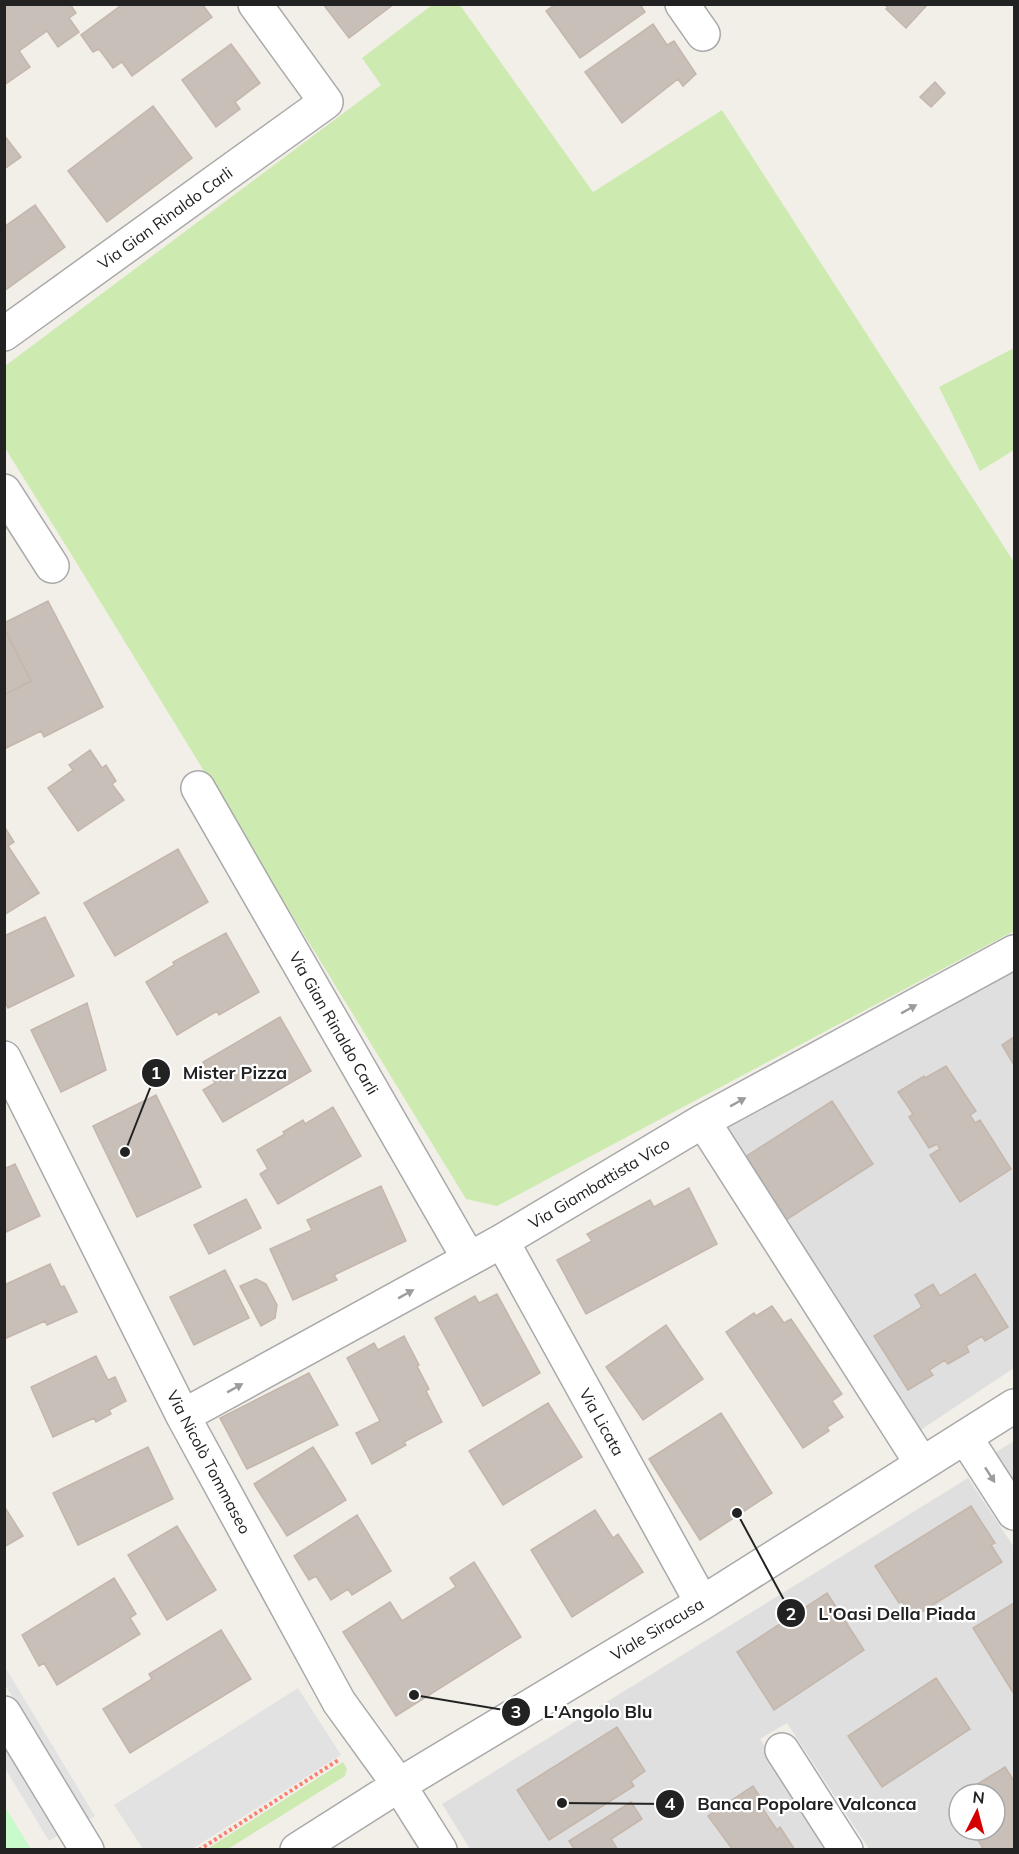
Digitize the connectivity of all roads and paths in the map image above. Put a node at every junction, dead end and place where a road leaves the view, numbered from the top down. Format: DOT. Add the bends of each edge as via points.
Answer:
graph roads {
  1 [pos="255,4"];
  2 [pos="682,4"];
  3 [pos="702,34"];
  4 [pos="4,334"];
  5 [pos="4,491"];
  6 [pos="52,566"];
  7 [pos="198,788"];
  8 [pos="1014,952"];
  9 [pos="4,1058"];
  10 [pos="704,1121"];
  11 [pos="502,1241"];
  12 [pos="470,1259"];
  13 [pos="1014,1406"];
  14 [pos="183,1416"];
  15 [pos="965,1437"];
  16 [pos="922,1464"];
  17 [pos="1014,1513"];
  18 [pos="702,1603"];
  19 [pos="4,1713"];
  20 [pos="782,1750"];
  21 [pos="346,1755"];
  22 [pos="399,1785"];
  23 [pos="87,1850"];
  24 [pos="199,1850"];
  25 [pos="297,1850"];
  26 [pos="440,1850"];
  27 [pos="846,1850"];
  1 -- 4 [label="street, Via Gian Rinaldo Carli" via="326,102"];
  2 -- 3 [label="street"];
  5 -- 6 [label="street"];
  7 -- 12 [label="street, Via Gian Rinaldo Carli"];
  10 -- 8 [label="street, Via Giambattista Vico, one-way"];
  9 -- 14 [label="street, Via Nicolò Tommaseo"];
  10 -- 11 [label="street, Via Giambattista Vico"];
  10 -- 16 [label="street"];
  11 -- 12 [label="street, Via Giambattista Vico"];
  11 -- 18 [label="street, Via Licata"];
  14 -- 12 [label="street, Via Giambattista Vico, one-way"];
  13 -- 15 [label="street, Viale Siracusa"];
  14 -- 22 [label="street, Via Nicolò Tommaseo" via="339,1702"];
  15 -- 16 [label="street, Viale Siracusa"];
  15 -- 17 [label="street, one-way"];
  16 -- 18 [label="street, Viale Siracusa"];
  18 -- 22 [label="street, Viale Siracusa"];
  19 -- 23 [label="street"];
  20 -- 27 [label="street"];
  21 -- 24 [label="path"];
  22 -- 25 [label="street, Viale Siracusa"];
  22 -- 26 [label="street, Via Nicolò Tommaseo"];
}
